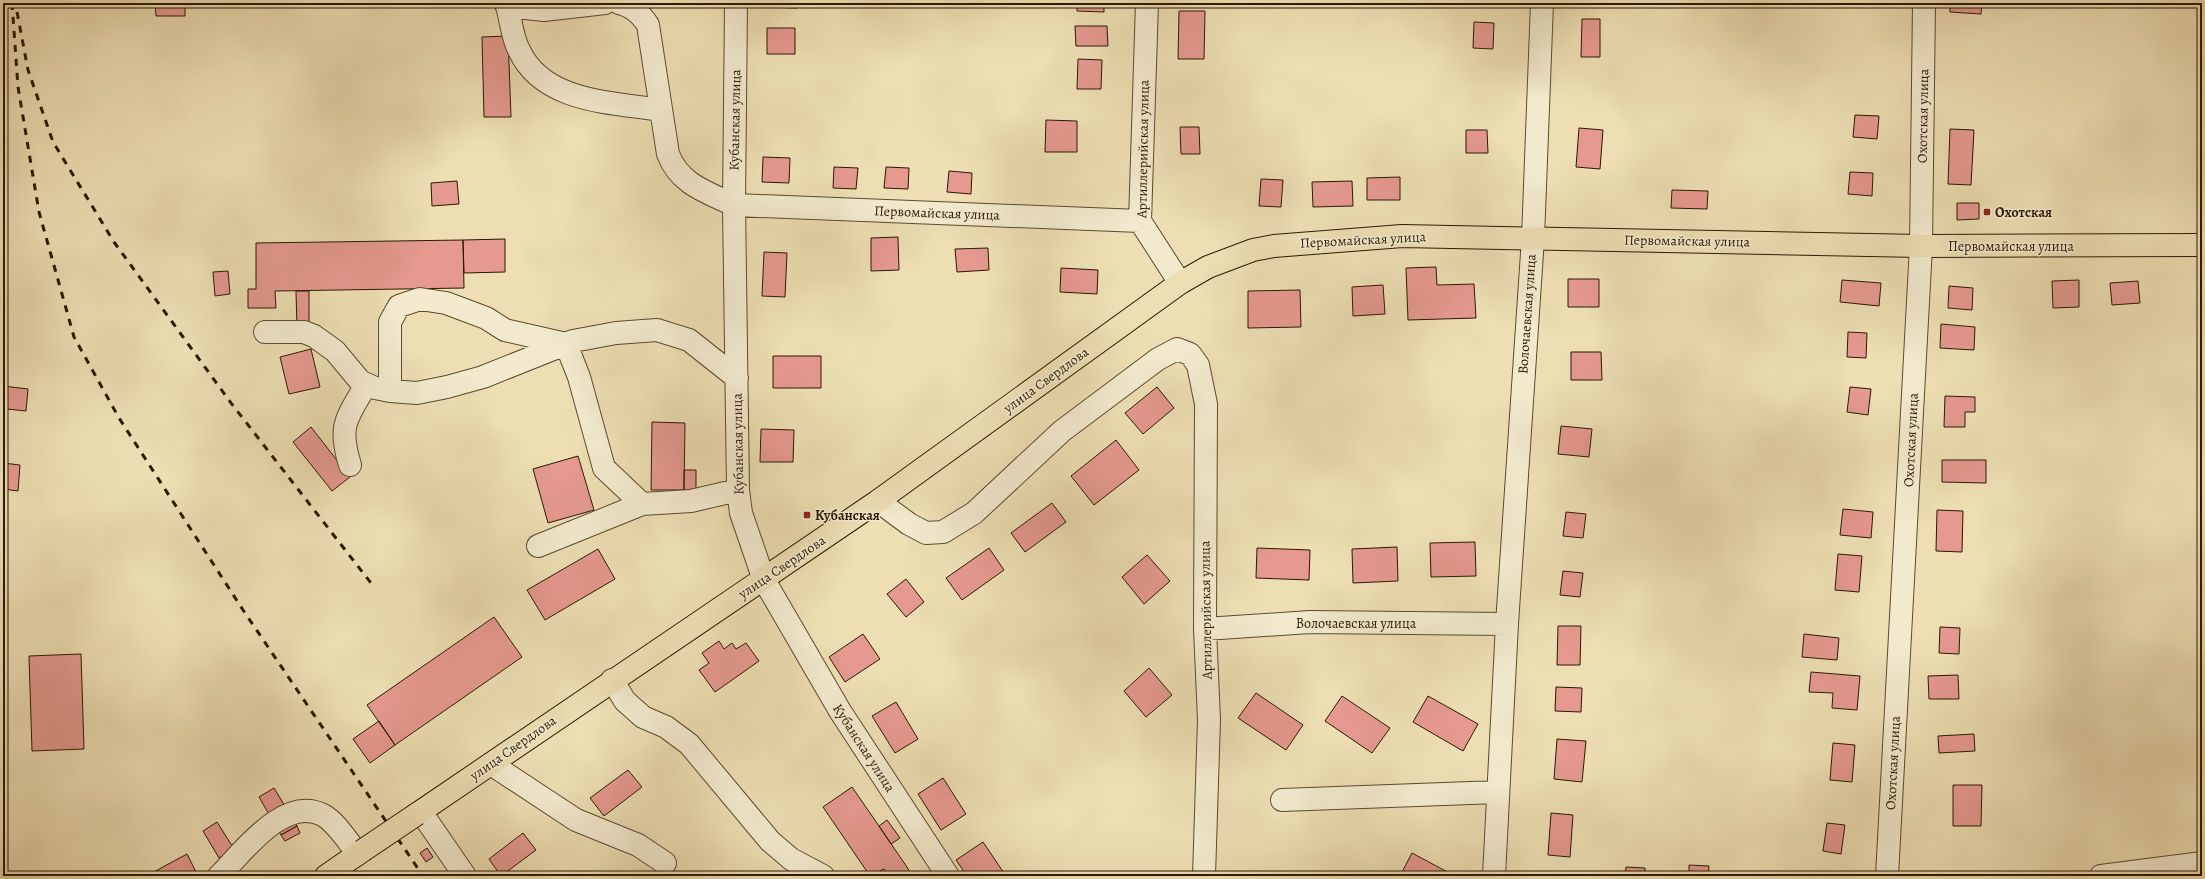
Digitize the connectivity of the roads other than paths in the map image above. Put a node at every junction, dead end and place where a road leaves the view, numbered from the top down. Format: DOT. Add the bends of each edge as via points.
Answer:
graph roads {
  1 [pos="605,3"];
  2 [pos="619,3"];
  3 [pos="736,3"];
  4 [pos="1147,3"];
  5 [pos="1542,3"];
  6 [pos="1924,3"];
  7 [pos="506,4"];
  8 [pos="661,110"];
  9 [pos="734,205"];
  10 [pos="1140,221"];
  11 [pos="1533,238"];
  12 [pos="2202,245"];
  13 [pos="1921,246"];
  14 [pos="1180,283"];
  15 [pos="265,332"];
  16 [pos="566,344"];
  17 [pos="737,378"];
  18 [pos="366,385"];
  19 [pos="390,390"];
  20 [pos="350,465"];
  21 [pos="738,490"];
  22 [pos="878,501"];
  23 [pos="642,504"];
  24 [pos="538,546"];
  25 [pos="764,580"];
  26 [pos="1507,624"];
  27 [pos="1205,629"];
  28 [pos="612,680"];
  29 [pos="491,764"];
  30 [pos="1498,792"];
  31 [pos="1282,800"];
  32 [pos="419,813"];
  33 [pos="360,853"];
  34 [pos="665,863"];
  35 [pos="2202,863"];
  36 [pos="219,876"];
  37 [pos="326,876"];
  38 [pos="465,876"];
  39 [pos="823,876"];
  40 [pos="948,876"];
  41 [pos="1204,876"];
  42 [pos="1494,876"];
  43 [pos="1887,876"];
  44 [pos="2101,876"];
  1 -- 7 [label="street" via="544,10"];
  2 -- 8 [label="street" via="628,5 640,13 648,25"];
  3 -- 9 [label="street, Кубанская улица"];
  4 -- 10 [label="street, Артиллерийская улица"];
  5 -- 11 [label="street, Волочаевская улица"];
  6 -- 13 [label="street, Охотская улица"];
  7 -- 8 [label="street" via="518,49 537,76 571,95"];
  8 -- 9 [label="street" via="668,154 673,167 692,185"];
  9 -- 10 [label="street, Первомайская улица"];
  9 -- 17 [label="street, Кубанская улица"];
  10 -- 14 [label="street, Артиллерийская улица"];
  11 -- 13 [label="main road, Первомайская улица"];
  11 -- 14 [label="main road, Первомайская улица" via="1402,236 1274,246 1234,256"];
  11 -- 26 [label="street, Волочаевская улица"];
  12 -- 13 [label="main road, Первомайская улица"];
  13 -- 43 [label="street, Охотская улица"];
  14 -- 22 [label="main road, улица Свердлова"];
  15 -- 18 [label="street" via="304,332 314,336 335,351"];
  16 -- 17 [label="street" via="616,333 657,330 688,340"];
  16 -- 19 [label="street" via="483,377 447,387 417,393"];
  16 -- 19 [label="street" via="505,330 486,318 446,302 420,299 399,306 390,322"];
  16 -- 23 [label="street" via="579,377 604,468"];
  17 -- 21 [label="street, Кубанская улица"];
  18 -- 19 [label="street"];
  18 -- 20 [label="street" via="344,426 344,448"];
  21 -- 23 [label="street" via="691,501"];
  21 -- 25 [label="street, Кубанская улица" via="742,512"];
  22 -- 25 [label="main road, улица Свердлова"];
  22 -- 27 [label="street, Артиллерийская улица" via="926,533 943,532 974,513 1075,422 1167,353 1177,349 1184,350 1198,365 1206,404"];
  23 -- 24 [label="street"];
  25 -- 28 [label="main road, улица Свердлова"];
  25 -- 40 [label="street, Кубанская улица" via="840,711"];
  26 -- 27 [label="street, Волочаевская улица" via="1310,622"];
  26 -- 30 [label="street, Волочаевская улица"];
  27 -- 41 [label="street, Артиллерийская улица" via="1209,720"];
  28 -- 29 [label="main road, улица Свердлова"];
  28 -- 39 [label="street" via="624,701 643,717 666,727 689,744 770,841 791,858"];
  29 -- 32 [label="main road, улица Свердлова"];
  29 -- 34 [label="street" via="532,789 556,809 576,820 638,845"];
  30 -- 31 [label="street"];
  30 -- 42 [label="street, Волочаевская улица"];
  32 -- 33 [label="main road, улица Свердлова, bridge"];
  32 -- 38 [label="street"];
  33 -- 36 [label="street" via="324,816 310,811 298,811 273,822"];
  33 -- 37 [label="main road"];
  35 -- 44 [label="street"];
}
